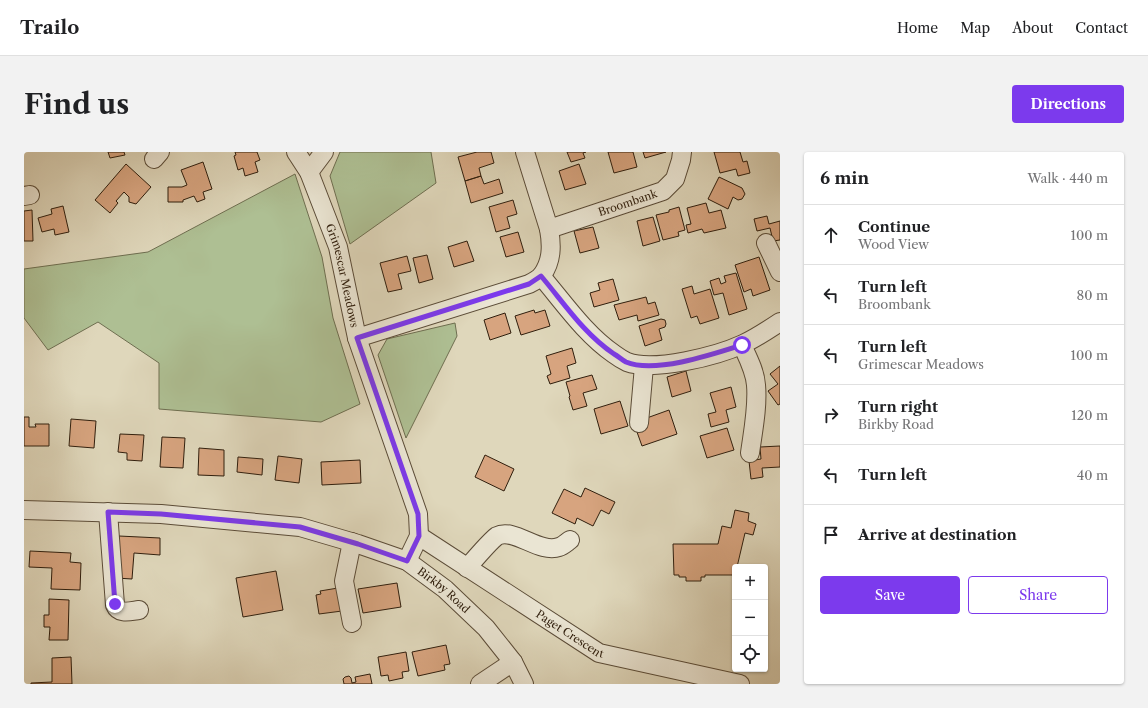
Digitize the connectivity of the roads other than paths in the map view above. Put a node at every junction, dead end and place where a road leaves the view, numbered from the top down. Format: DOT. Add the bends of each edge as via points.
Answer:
graph roads {
  1 [pos="296,152"];
  2 [pos="324,152"];
  3 [pos="525,152"];
  4 [pos="682,152"];
  5 [pos="309,172"];
  6 [pos="549,229"];
  7 [pos="766,243"];
  8 [pos="780,272"];
  9 [pos="541,276"];
  10 [pos="780,322"];
  11 [pos="357,338"];
  12 [pos="742,345"];
  13 [pos="644,366"];
  14 [pos="639,423"];
  15 [pos="750,453"];
  16 [pos="24,510"];
  17 [pos="108,512"];
  18 [pos="419,536"];
  19 [pos="570,540"];
  20 [pos="352,542"];
  21 [pos="407,561"];
  22 [pos="467,568"];
  23 [pos="139,610"];
  24 [pos="352,623"];
  25 [pos="513,662"];
  26 [pos="480,684"];
  27 [pos="524,684"];
  28 [pos="740,684"];
  1 -- 5 [label="street, Grimescar Meadows"];
  2 -- 5 [label="street"];
  3 -- 6 [label="street"];
  4 -- 6 [label="street, Broombank" via="675,179 663,191"];
  5 -- 11 [label="street, Grimescar Meadows" via="338,247"];
  6 -- 9 [label="street" via="552,243 549,262"];
  7 -- 8 [label="street"];
  9 -- 11 [label="street" via="529,284"];
  9 -- 13 [label="street" via="591,336 626,362"];
  10 -- 12 [label="street"];
  11 -- 18 [label="street, Grimescar Meadows" via="413,496 418,514"];
  12 -- 13 [label="street" via="706,357"];
  12 -- 15 [label="street" via="752,366 756,385"];
  13 -- 14 [label="street"];
  16 -- 17 [label="street, Birkby Road"];
  17 -- 20 [label="street, Birkby Road" via="161,514 300,527"];
  17 -- 23 [label="street" via="116,608 126,612"];
  18 -- 21 [label="street, Grimescar Meadows"];
  18 -- 22 [label="street, Paget Crescent"];
  19 -- 22 [label="street" via="560,547 552,548 503,534 496,537"];
  20 -- 21 [label="street, Birkby Road"];
  20 -- 24 [label="street" via="344,581"];
  21 -- 25 [label="street, Birkby Road" via="445,589 486,628"];
  22 -- 28 [label="street, Paget Crescent" via="599,653"];
  25 -- 26 [label="street"];
  25 -- 27 [label="street, Birkby Road"];
}
